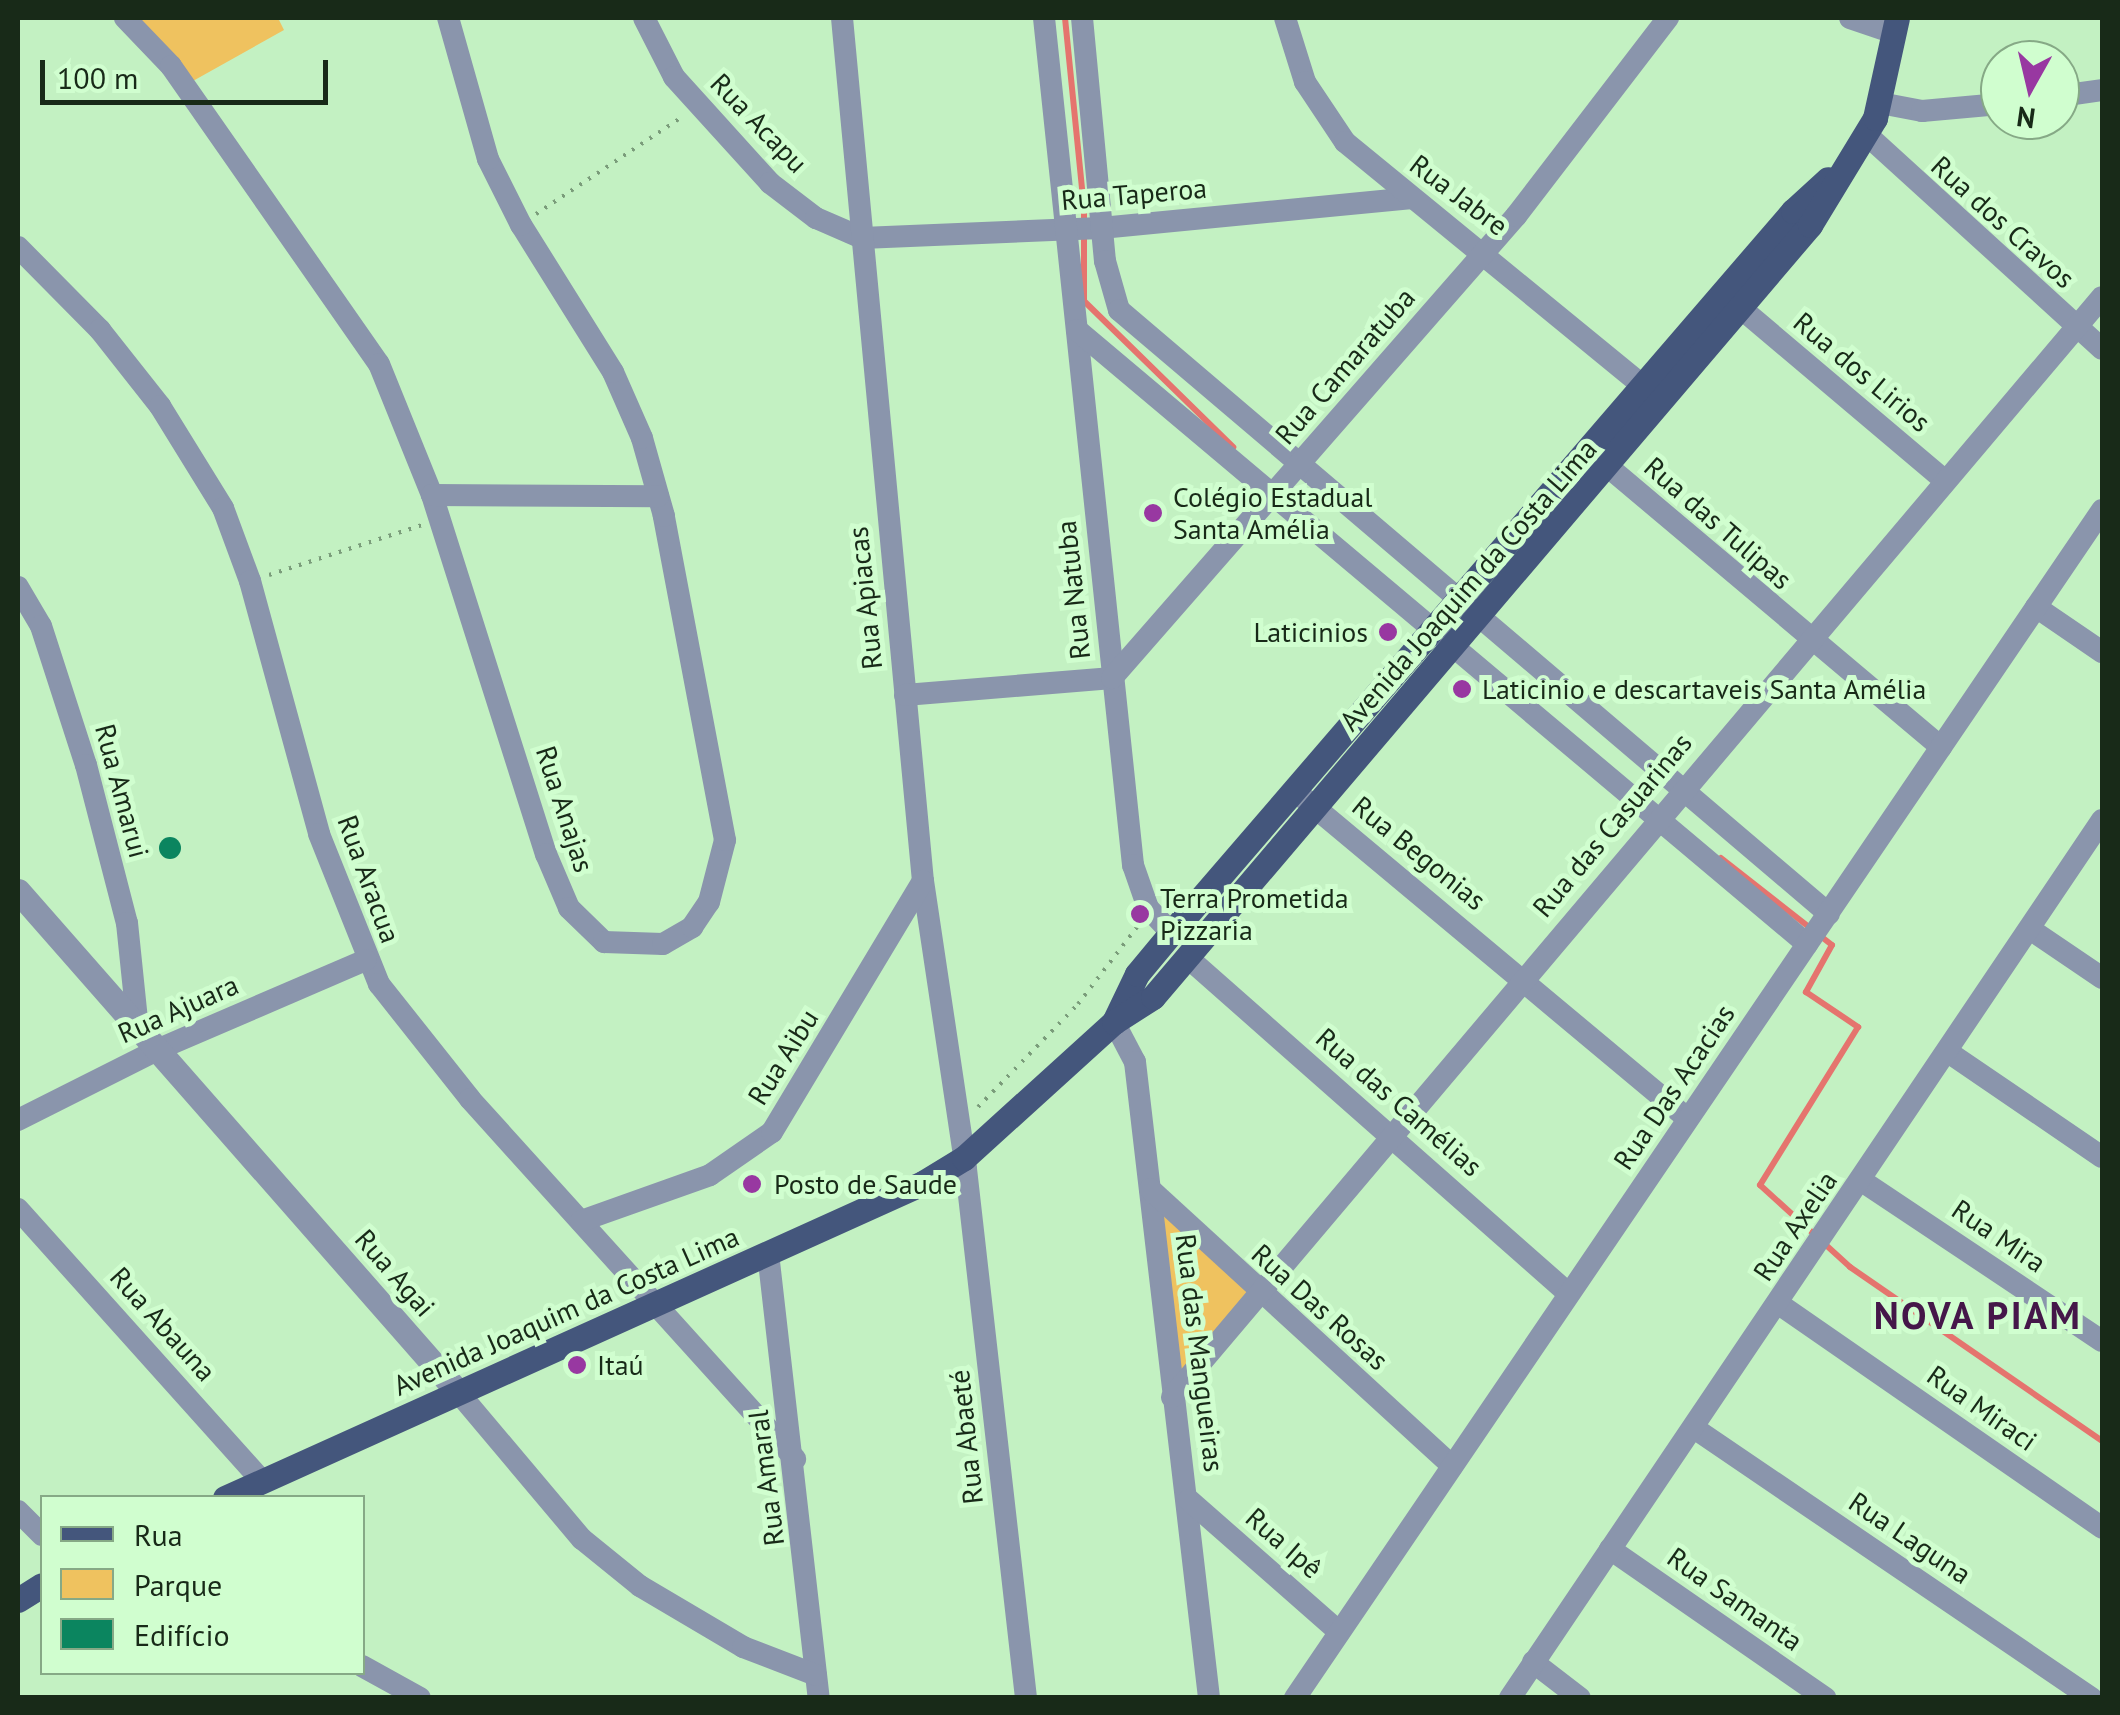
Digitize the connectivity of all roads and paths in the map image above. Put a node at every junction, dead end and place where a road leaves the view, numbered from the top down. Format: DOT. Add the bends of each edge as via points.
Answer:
graph roads {
  1 [pos="125,18"];
  2 [pos="448,18"];
  3 [pos="644,18"];
  4 [pos="842,18"];
  5 [pos="1044,18"];
  6 [pos="1082,18"];
  7 [pos="1285,18"];
  8 [pos="1668,18"];
  9 [pos="1850,18"];
  10 [pos="1895,26"];
  11 [pos="1880,103"];
  12 [pos="698,106"];
  13 [pos="1980,106"];
  14 [pos="1867,135"];
  15 [pos="1844,166"];
  16 [pos="1410,198"];
  17 [pos="521,225"];
  18 [pos="1102,228"];
  19 [pos="1063,230"];
  20 [pos="862,238"];
  21 [pos="18,248"];
  22 [pos="1485,250"];
  23 [pos="2102,297"];
  24 [pos="1743,310"];
  25 [pos="2076,329"];
  26 [pos="1076,330"];
  27 [pos="2102,349"];
  28 [pos="1644,387"];
  29 [pos="1600,460"];
  30 [pos="1298,466"];
  31 [pos="1943,479"];
  32 [pos="432,494"];
  33 [pos="658,496"];
  34 [pos="1274,496"];
  35 [pos="2102,510"];
  36 [pos="440,519"];
  37 [pos="250,581"];
  38 [pos="18,587"];
  39 [pos="1457,602"];
  40 [pos="2036,608"];
  41 [pos="1478,620"];
  42 [pos="1432,630"];
  43 [pos="1807,640"];
  44 [pos="1453,648"];
  45 [pos="2102,652"];
  46 [pos="1112,678"];
  47 [pos="905,695"];
  48 [pos="1941,747"];
  49 [pos="1682,788"];
  50 [pos="1294,790"];
  51 [pos="1316,808"];
  52 [pos="2102,820"];
  53 [pos="1656,821"];
  54 [pos="923,881"];
  55 [pos="18,891"];
  56 [pos="1148,908"];
  57 [pos="1828,914"];
  58 [pos="2030,929"];
  59 [pos="1171,934"];
  60 [pos="1807,944"];
  61 [pos="1187,958"];
  62 [pos="366,960"];
  63 [pos="1524,976"];
  64 [pos="2102,978"];
  65 [pos="136,1020"];
  66 [pos="1114,1022"];
  67 [pos="158,1048"];
  68 [pos="1948,1052"];
  69 [pos="1688,1119"];
  70 [pos="18,1120"];
  71 [pos="958,1128"];
  72 [pos="1390,1134"];
  73 [pos="2102,1157"];
  74 [pos="965,1164"];
  75 [pos="1862,1181"];
  76 [pos="1150,1189"];
  77 [pos="18,1208"];
  78 [pos="581,1221"];
  79 [pos="768,1253"];
  80 [pos="1257,1292"];
  81 [pos="1569,1294"];
  82 [pos="656,1304"];
  83 [pos="1779,1304"];
  84 [pos="2102,1341"];
  85 [pos="458,1392"];
  86 [pos="1172,1396"];
  87 [pos="1694,1428"];
  88 [pos="795,1460"];
  89 [pos="1452,1466"];
  90 [pos="262,1481"];
  91 [pos="232,1495"];
  92 [pos="1189,1500"];
  93 [pos="18,1511"];
  94 [pos="2102,1528"];
  95 [pos="40,1533"];
  96 [pos="1610,1549"];
  97 [pos="40,1586"];
  98 [pos="18,1600"];
  99 [pos="1340,1632"];
  100 [pos="1533,1662"];
  101 [pos="365,1668"];
  102 [pos="818,1686"];
  103 [pos="420,1698"];
  104 [pos="1026,1698"];
  105 [pos="1209,1698"];
  106 [pos="1295,1698"];
  107 [pos="1510,1698"];
  108 [pos="1580,1698"];
  109 [pos="1826,1698"];
  110 [pos="2092,1698"];
  1 -- 32 [label="street, Rua Anajas" via="171,66 379,364"];
  2 -- 17 [label="street, Rua Anajas" via="488,159"];
  3 -- 12 [label="street, Rua Acapu" via="655,46"];
  4 -- 20 [label="street, Rua Apiacas"];
  5 -- 19 [label="street, Rua Natuba"];
  6 -- 18 [label="street"];
  7 -- 16 [label="street, Rua Jabre" via="1304,82 1324,115"];
  8 -- 22 [label="street, Rua Camaratuba" via="1577,145"];
  9 -- 10 [label="street"];
  10 -- 11 [label="main road, Avenida Joaquim da Costa Lima"];
  11 -- 13 [label="street" via="1922,111"];
  11 -- 14 [label="main road, Avenida Joaquim da Costa Lima"];
  12 -- 17 [label="path"];
  12 -- 20 [label="street, Rua Acapu" via="770,184 816,218"];
  14 -- 15 [label="main road, Avenida Joaquim da Costa Lima"];
  14 -- 25 [label="street, Rua dos Cravos"];
  15 -- 24 [label="main road, Avenida Joaquim da Costa Lima" via="1810,225"];
  15 -- 28 [label="main road, Avenida Joaquim da Costa Lima" via="1793,211"];
  16 -- 18 [label="street, Rua Taperoa"];
  16 -- 22 [label="street, Rua Jabre"];
  17 -- 33 [label="street, Rua Anajas" via="613,372"];
  18 -- 19 [label="street, Rua Taperoa"];
  18 -- 30 [label="street" via="1119,310"];
  19 -- 20 [label="street, Rua Taperoa"];
  19 -- 26 [label="street, Rua Natuba"];
  20 -- 47 [label="street, Rua Apiacas"];
  21 -- 37 [label="street, Rua Aracua" via="100,330 180,434 223,508"];
  22 -- 28 [label="street, Rua Jabre"];
  22 -- 30 [label="street, Rua Camaratuba"];
  23 -- 25 [label="street, Rua das Casuarinas"];
  24 -- 29 [label="main road, Avenida Joaquim da Costa Lima"];
  24 -- 31 [label="street, Rua dos Lirios"];
  25 -- 27 [label="street, Rua dos Cravos"];
  25 -- 31 [label="street, Rua das Casuarinas"];
  26 -- 34 [label="street"];
  26 -- 46 [label="street, Rua Natuba"];
  28 -- 29 [label="main road, Avenida Joaquim da Costa Lima"];
  29 -- 39 [label="main road, Avenida Joaquim da Costa Lima"];
  29 -- 41 [label="main road, Avenida Joaquim da Costa Lima"];
  29 -- 43 [label="street, Rua das Tulipas"];
  30 -- 34 [label="street, Rua Camaratuba"];
  30 -- 39 [label="street"];
  31 -- 43 [label="street, Rua das Casuarinas"];
  32 -- 33 [label="street"];
  32 -- 36 [label="street, Rua Anajas"];
  33 -- 36 [label="street, Rua Anajas" via="725,840 720,878 692,927 648,947 589,934 560,892"];
  34 -- 42 [label="street"];
  34 -- 46 [label="street, Rua Camaratuba"];
  35 -- 40 [label="street, Rua Das Acacias"];
  36 -- 37 [label="path"];
  37 -- 62 [label="street, Rua Aracua" via="319,834"];
  38 -- 65 [label="street, Rua Amarui" via="41,626 86,765 126,923"];
  39 -- 41 [label="street"];
  39 -- 42 [label="main road, Avenida Joaquim da Costa Lima"];
  40 -- 45 [label="street"];
  40 -- 48 [label="street, Rua Das Acacias"];
  41 -- 44 [label="main road, Avenida Joaquim da Costa Lima"];
  41 -- 49 [label="street"];
  42 -- 44 [label="street"];
  42 -- 50 [label="main road, Avenida Joaquim da Costa Lima"];
  43 -- 48 [label="street"];
  43 -- 49 [label="street, Rua das Casuarinas"];
  44 -- 51 [label="main road, Avenida Joaquim da Costa Lima"];
  44 -- 53 [label="street"];
  46 -- 47 [label="street"];
  46 -- 56 [label="street, Rua Natuba" via="1133,865"];
  47 -- 54 [label="street, Rua Apiacas"];
  48 -- 57 [label="street, Rua Das Acacias"];
  49 -- 53 [label="street, Rua das Casuarinas"];
  49 -- 57 [label="street"];
  50 -- 51 [label="street, Rua Begonias"];
  50 -- 59 [label="main road, Avenida Joaquim da Costa Lima"];
  51 -- 61 [label="main road, Avenida Joaquim da Costa Lima"];
  51 -- 63 [label="street, Rua Begonias"];
  52 -- 58 [label="street, Rua Axelia"];
  53 -- 60 [label="street"];
  53 -- 63 [label="street, Rua das Casuarinas"];
  54 -- 71 [label="street, Rua Apiacas"];
  54 -- 78 [label="street, Rua Aibu" via="772,1132 710,1175"];
  55 -- 65 [label="street, Rua Agai"];
  56 -- 59 [label="street, Rua Natuba"];
  56 -- 71 [label="path" via="1078,1004"];
  57 -- 60 [label="street, Rua Das Acacias"];
  58 -- 64 [label="street"];
  58 -- 68 [label="street, Rua Axelia"];
  59 -- 66 [label="main road, Avenida Joaquim da Costa Lima" via="1137,974"];
  60 -- 69 [label="street, Rua Das Acacias"];
  61 -- 66 [label="main road, Avenida Joaquim da Costa Lima" via="1153,997"];
  61 -- 72 [label="street, Rua das Camélias"];
  62 -- 67 [label="street, Rua Ajuara"];
  62 -- 78 [label="street, Rua Aracua" via="450,1075"];
  63 -- 69 [label="street, Rua Begonias"];
  63 -- 72 [label="street, Rua das Casuarinas"];
  65 -- 67 [label="street, Rua Agai"];
  66 -- 74 [label="main road, Avenida Joaquim da Costa Lima"];
  66 -- 76 [label="street, Rua das Mangueiras" via="1135,1062"];
  67 -- 70 [label="street, Rua Ajuara"];
  67 -- 85 [label="street, Rua Agai"];
  68 -- 73 [label="street"];
  68 -- 75 [label="street, Rua Axelia"];
  69 -- 81 [label="street, Rua Das Acacias"];
  71 -- 74 [label="street, Rua Apiacas"];
  72 -- 80 [label="street, Rua das Casuarinas"];
  72 -- 81 [label="street, Rua das Camélias"];
  74 -- 79 [label="main road, Avenida Joaquim da Costa Lima"];
  74 -- 104 [label="street, Rua Abaeté"];
  75 -- 83 [label="street, Rua Axelia"];
  75 -- 84 [label="street, Rua Mira"];
  76 -- 80 [label="street, Rua Das Rosas"];
  76 -- 86 [label="street, Rua das Mangueiras"];
  77 -- 90 [label="street, Rua Abauna"];
  78 -- 82 [label="street, Rua Aracua"];
  79 -- 82 [label="main road, Avenida Joaquim da Costa Lima"];
  79 -- 88 [label="street, Rua Amaral"];
  80 -- 86 [label="street, Rua das Casuarinas"];
  80 -- 89 [label="street, Rua Das Rosas"];
  81 -- 89 [label="street, Rua Das Acacias"];
  82 -- 85 [label="main road, Avenida Joaquim da Costa Lima"];
  82 -- 88 [label="street, Rua Aracua"];
  83 -- 87 [label="street, Rua Axelia"];
  83 -- 94 [label="street, Rua Miraci"];
  85 -- 90 [label="main road, Avenida Joaquim da Costa Lima"];
  85 -- 102 [label="street, Rua Agai" via="582,1539 640,1586"];
  86 -- 92 [label="street, Rua das Mangueiras"];
  87 -- 96 [label="street, Rua Axelia"];
  87 -- 110 [label="street, Rua Laguna"];
  88 -- 102 [label="street, Rua Amaral"];
  89 -- 99 [label="street, Rua Das Acacias"];
  90 -- 91 [label="main road, Avenida Joaquim da Costa Lima"];
  92 -- 99 [label="street, Rua Ipê"];
  92 -- 105 [label="street, Rua das Mangueiras"];
  93 -- 95 [label="street"];
  96 -- 100 [label="street, Rua Axelia"];
  96 -- 109 [label="street, Rua Samanta"];
  97 -- 98 [label="main road"];
  99 -- 106 [label="street, Rua Das Acacias"];
  100 -- 107 [label="street, Rua Axelia"];
  100 -- 108 [label="street"];
  101 -- 103 [label="street"];
}
